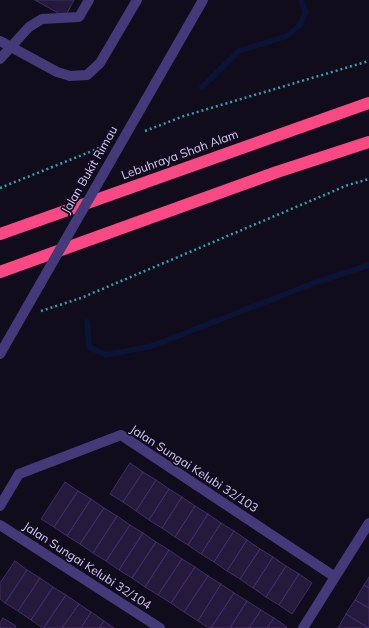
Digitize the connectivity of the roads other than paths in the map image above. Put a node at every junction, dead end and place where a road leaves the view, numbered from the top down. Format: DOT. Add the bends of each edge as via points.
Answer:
graph roads {
  1 [pos="89,0"];
  2 [pos="137,0"];
  3 [pos="203,0"];
  4 [pos="0,41"];
  5 [pos="11,47"];
  6 [pos="0,58"];
  7 [pos="369,103"];
  8 [pos="369,142"];
  9 [pos="0,234"];
  10 [pos="0,272"];
  11 [pos="0,354"];
  12 [pos="0,506"];
  13 [pos="369,523"];
  14 [pos="0,525"];
  15 [pos="335,577"];
  16 [pos="160,628"];
  17 [pos="303,628"];
  1 -- 5 [label="street" via="79,17 42,19 29,27"];
  2 -- 5 [label="street" via="100,63 86,75 70,76 57,72"];
  3 -- 11 [label="street, Jalan Bukit Rimau, bridge"];
  4 -- 5 [label="street"];
  5 -- 6 [label="street"];
  7 -- 9 [label="highway, Lebuhraya Shah Alam"];
  8 -- 10 [label="highway" via="277,172"];
  12 -- 15 [label="street, Jalan Sungai Kelubi 32/103" via="19,474 121,435"];
  13 -- 15 [label="street"];
  14 -- 16 [label="street, Jalan Sungai Kelubi 32/104"];
  15 -- 17 [label="street"];
}
